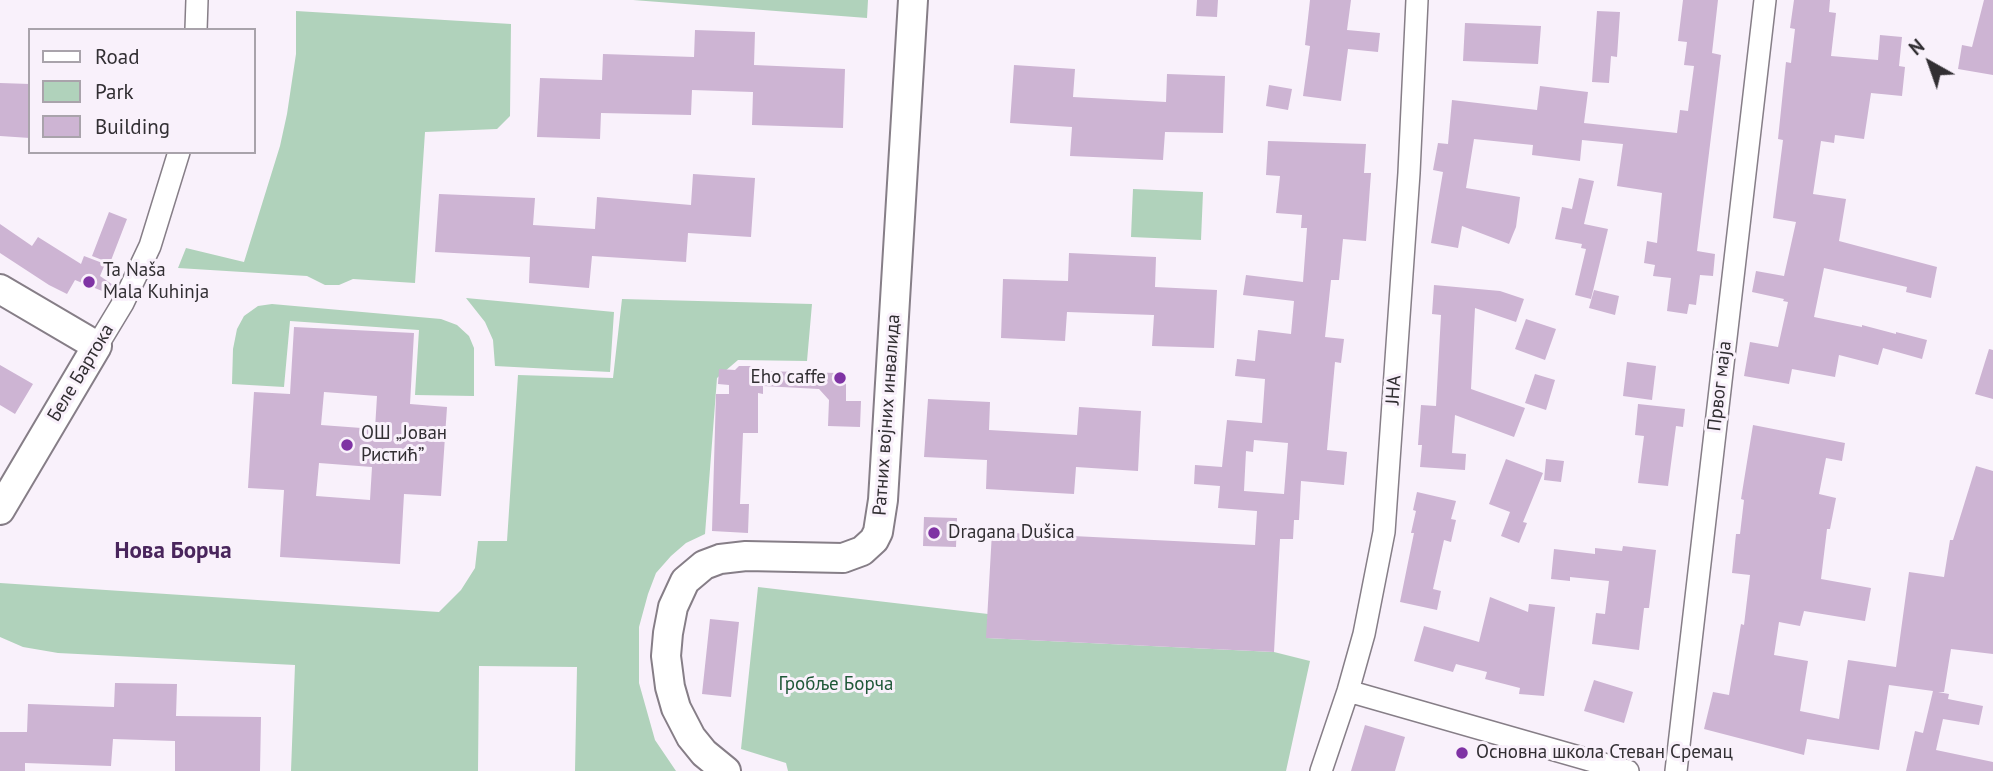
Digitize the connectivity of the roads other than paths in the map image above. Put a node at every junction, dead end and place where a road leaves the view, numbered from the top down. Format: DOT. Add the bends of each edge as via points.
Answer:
graph roads {
  1 [pos="197,0"];
  2 [pos="913,0"];
  3 [pos="1417,0"];
  4 [pos="1765,0"];
  5 [pos="196,28"];
  6 [pos="178,154"];
  7 [pos="0,289"];
  8 [pos="97,346"];
  9 [pos="0,510"];
  10 [pos="1348,691"];
  11 [pos="726,771"];
  12 [pos="1321,771"];
  13 [pos="1628,771"];
  14 [pos="1676,771"];
  1 -- 5 [label="street"];
  2 -- 11 [label="street, Ратних војних инвалида" via="878,531 862,551 843,558 720,559 685,581 668,633 670,687 691,737"];
  3 -- 10 [label="street, ЈНА" via="1384,532"];
  4 -- 14 [label="street, Првог маја"];
  6 -- 8 [label="street, Беле Бартока" via="150,246"];
  7 -- 8 [label="street"];
  8 -- 9 [label="street, Беле Бартока"];
  10 -- 12 [label="street, ЈНА"];
  10 -- 13 [label="street"];
}
